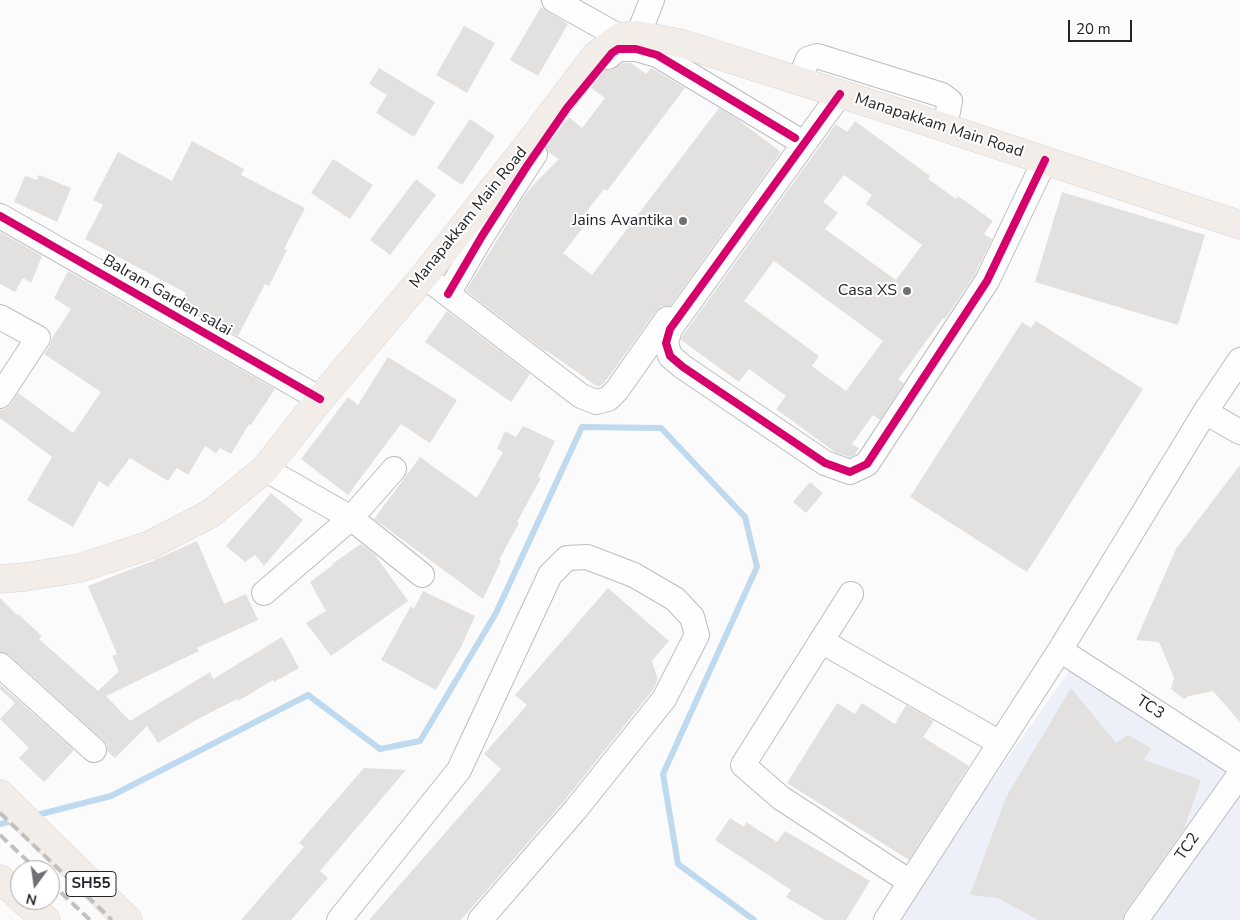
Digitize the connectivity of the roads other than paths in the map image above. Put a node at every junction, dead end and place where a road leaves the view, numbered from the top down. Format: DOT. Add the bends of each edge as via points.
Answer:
graph roads {
  1 [pos="554,0"];
  2 [pos="652,0"];
  3 [pos="629,36"];
  4 [pos="799,80"];
  5 [pos="834,92"];
  6 [pos="945,127"];
  7 [pos="794,138"];
  8 [pos="1045,160"];
  9 [pos="0,216"];
  10 [pos="1240,225"];
  11 [pos="424,276"];
  12 [pos="448,294"];
  13 [pos="0,317"];
  14 [pos="1240,360"];
  15 [pos="0,396"];
  16 [pos="320,399"];
  17 [pos="1204,412"];
  18 [pos="1240,432"];
  19 [pos="266,469"];
  20 [pos="394,469"];
  21 [pos="351,518"];
  22 [pos="422,575"];
  23 [pos="0,579"];
  24 [pos="264,594"];
  25 [pos="851,594"];
  26 [pos="822,641"];
  27 [pos="1060,650"];
  28 [pos="0,665"];
  29 [pos="1000,743"];
  30 [pos="94,750"];
  31 [pos="1240,766"];
  32 [pos="1240,774"];
  33 [pos="0,794"];
  34 [pos="910,882"];
  35 [pos="35,910"];
  36 [pos="46,920"];
  37 [pos="128,920"];
  38 [pos="339,920"];
  39 [pos="480,920"];
  40 [pos="886,920"];
  41 [pos="1136,920"];
  1 -- 3 [label="street"];
  2 -- 3 [label="street"];
  3 -- 4 [label="main road, Manapakkam Main Road" via="683,44"];
  3 -- 11 [label="main road, Manapakkam Main Road" via="596,55"];
  4 -- 5 [label="main road, Manapakkam Main Road"];
  4 -- 6 [label="street" via="808,59 817,56 942,95 950,101"];
  5 -- 6 [label="main road, Manapakkam Main Road"];
  5 -- 7 [label="street"];
  5 -- 8 [label="street" via="670,329 666,343 670,356 683,367 825,464 850,472 867,464 987,281"];
  6 -- 8 [label="main road, Manapakkam Main Road"];
  7 -- 12 [label="street" via="657,55 636,49 618,49 567,108 487,228"];
  7 -- 12 [label="street" via="608,399 596,402 582,396"];
  8 -- 10 [label="main road, Manapakkam Main Road"];
  9 -- 16 [label="street, Balram Garden salai"];
  11 -- 12 [label="street"];
  11 -- 16 [label="main road, Manapakkam Main Road"];
  13 -- 15 [label="street" via="38,338"];
  14 -- 17 [label="street"];
  16 -- 19 [label="main road, Manapakkam Main Road"];
  17 -- 18 [label="street"];
  17 -- 27 [label="street"];
  19 -- 21 [label="street"];
  19 -- 23 [label="main road, Manapakkam Main Road" via="210,514 150,545 80,568"];
  20 -- 21 [label="street"];
  21 -- 22 [label="street"];
  21 -- 24 [label="street"];
  25 -- 26 [label="street"];
  26 -- 29 [label="street"];
  26 -- 34 [label="street" via="743,765 781,798"];
  27 -- 29 [label="street"];
  27 -- 31 [label="street, TC3"];
  28 -- 30 [label="street"];
  29 -- 34 [label="street"];
  32 -- 41 [label="street, TC2"];
  33 -- 37 [label="main road, SH55"];
  34 -- 40 [label="street"];
  35 -- 36 [label="main road"];
  38 -- 39 [label="street" via="459,770 550,575 567,558 587,557 634,575 675,599 692,617 697,635 664,700"];
}
